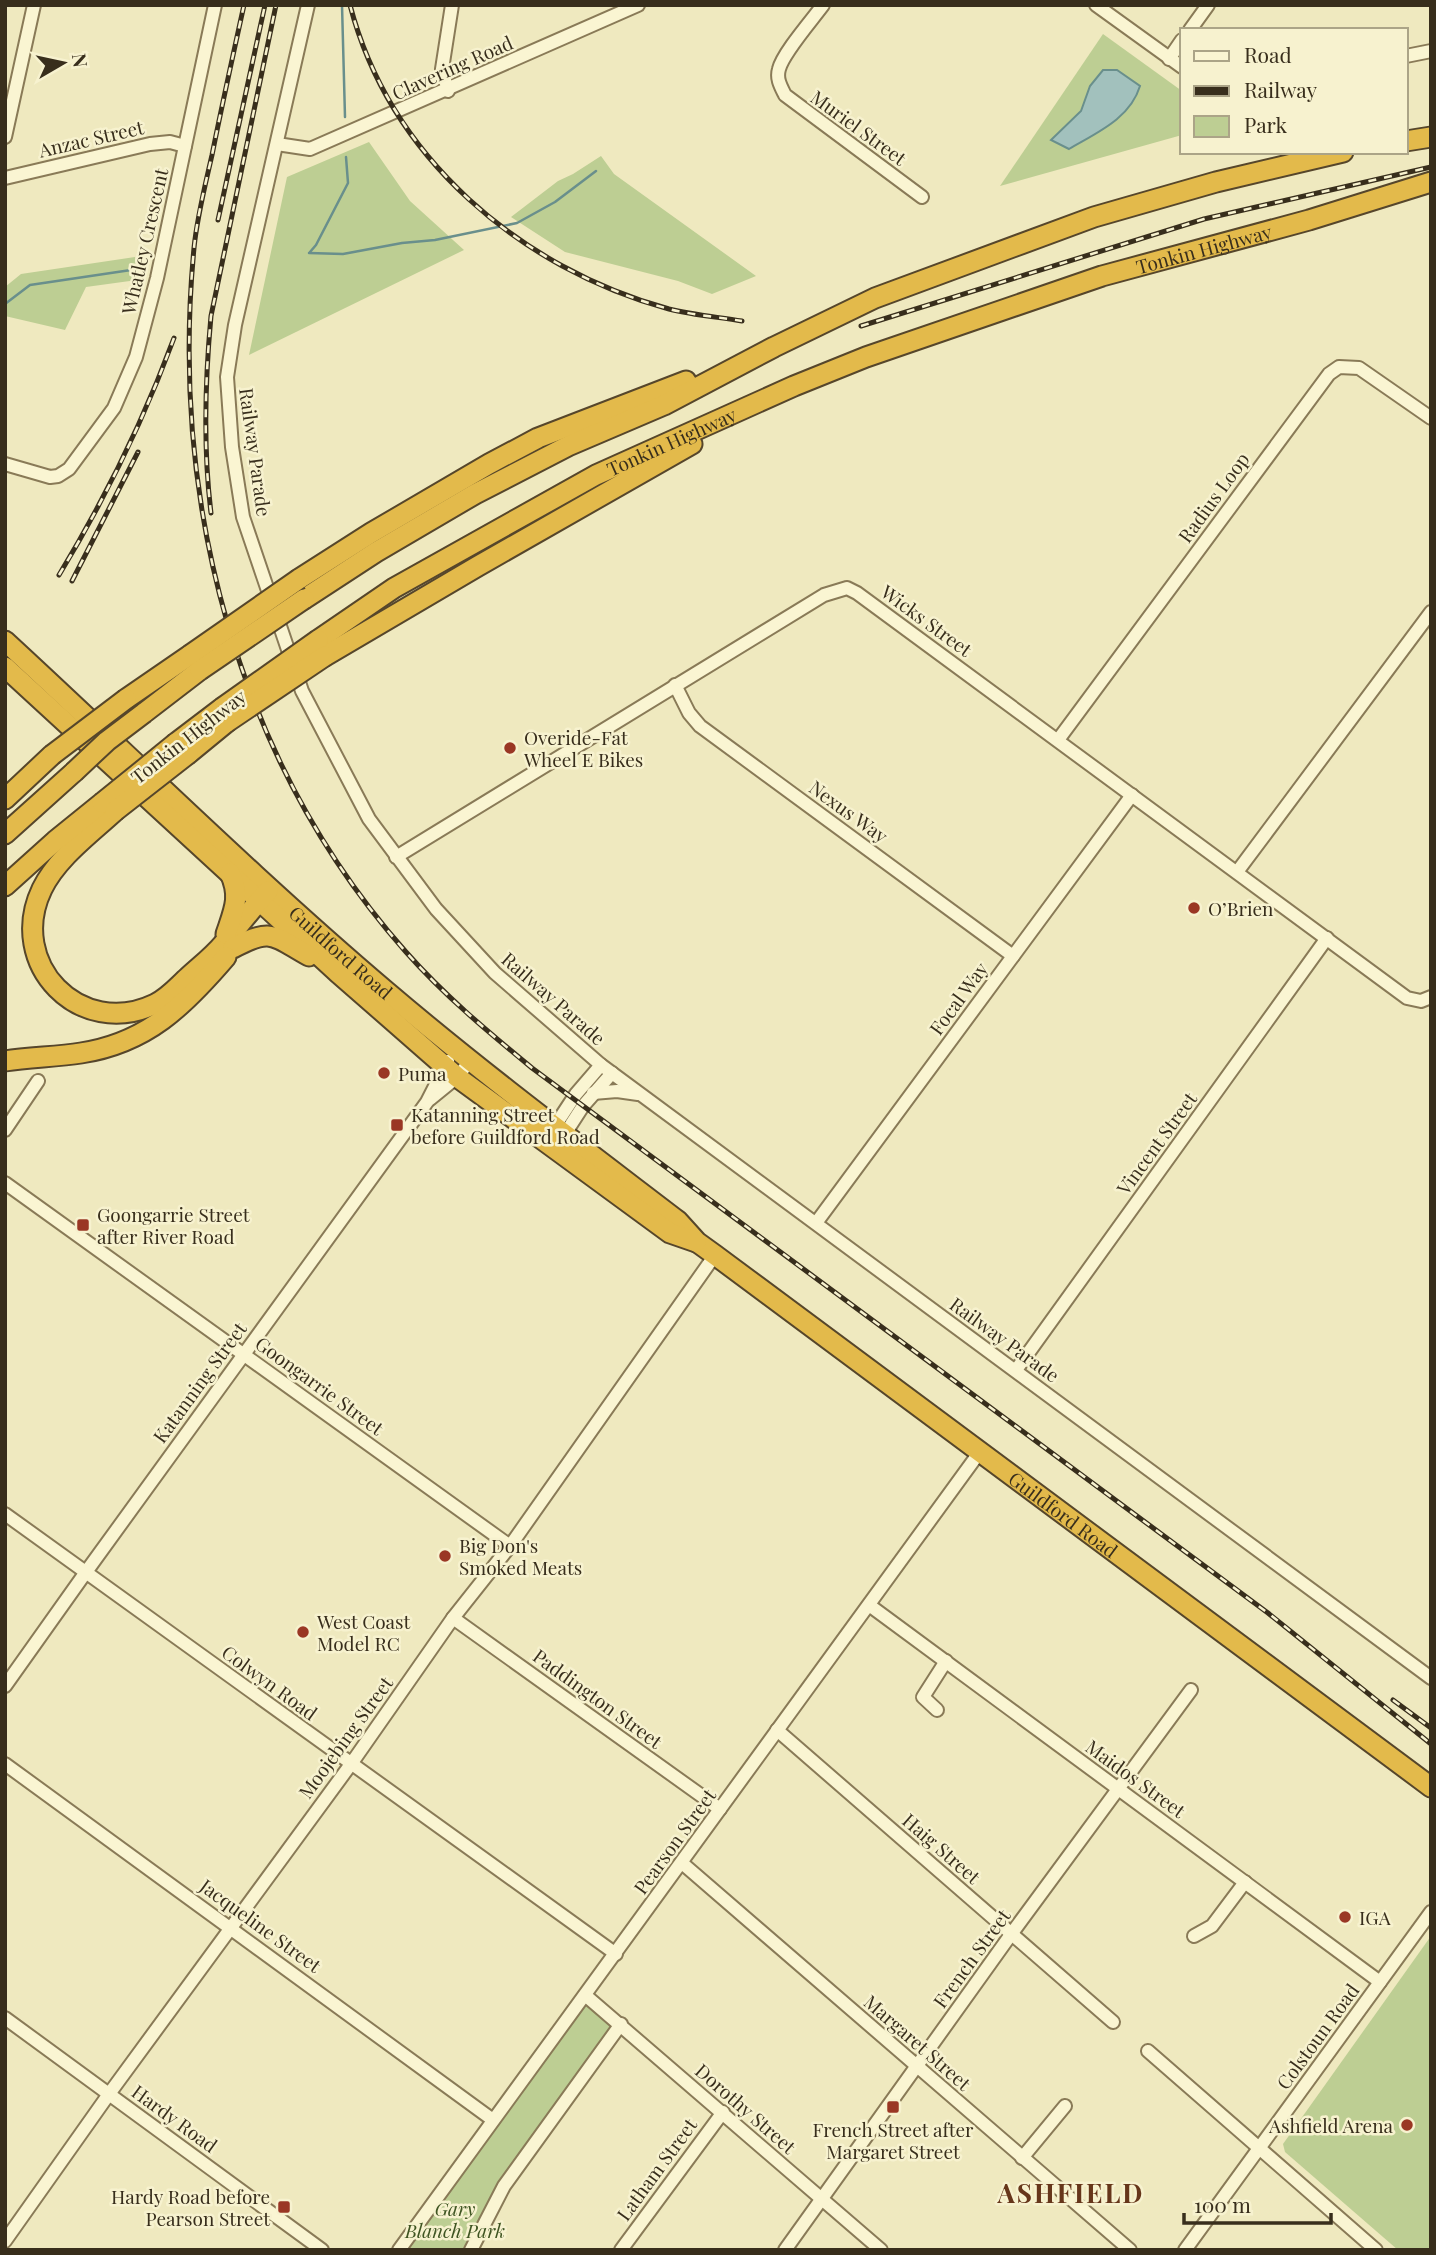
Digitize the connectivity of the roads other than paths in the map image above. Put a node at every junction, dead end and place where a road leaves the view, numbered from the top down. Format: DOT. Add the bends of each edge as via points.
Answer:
graph roads {
  1 [pos="34,5"];
  2 [pos="215,5"];
  3 [pos="308,5"];
  4 [pos="452,5"];
  5 [pos="638,5"];
  6 [pos="823,5"];
  7 [pos="1096,5"];
  8 [pos="1208,5"];
  9 [pos="1191,28"];
  10 [pos="1180,43"];
  11 [pos="1431,51"];
  12 [pos="1408,56"];
  13 [pos="1169,59"];
  14 [pos="1180,66"];
  15 [pos="448,90"];
  16 [pos="5,137"];
  17 [pos="1431,137"];
  18 [pos="1408,141"];
  19 [pos="277,144"];
  20 [pos="185,146"];
  21 [pos="1335,154"];
  22 [pos="5,178"];
  23 [pos="1431,182"];
  24 [pos="1431,191"];
  25 [pos="922,197"];
  26 [pos="1309,220"];
  27 [pos="770,349"];
  28 [pos="1431,418"];
  29 [pos="5,464"];
  30 [pos="1431,612"];
  31 [pos="5,640"];
  32 [pos="195,662"];
  33 [pos="5,668"];
  34 [pos="675,685"];
  35 [pos="1058,740"];
  36 [pos="1132,795"];
  37 [pos="5,799"];
  38 [pos="109,807"];
  39 [pos="13,824"];
  40 [pos="5,834"];
  41 [pos="396,857"];
  42 [pos="229,872"];
  43 [pos="1237,872"];
  44 [pos="5,886"];
  45 [pos="270,898"];
  46 [pos="1327,938"];
  47 [pos="228,946"];
  48 [pos="1013,956"];
  49 [pos="337,972"];
  50 [pos="1431,997"];
  51 [pos="5,1061"];
  52 [pos="457,1063"];
  53 [pos="607,1069"];
  54 [pos="38,1081"];
  55 [pos="593,1093"];
  56 [pos="642,1095"];
  57 [pos="5,1130"];
  58 [pos="554,1138"];
  59 [pos="5,1183"];
  60 [pos="816,1223"];
  61 [pos="715,1255"];
  62 [pos="244,1353"];
  63 [pos="1016,1370"];
  64 [pos="979,1453"];
  65 [pos="5,1514"];
  66 [pos="510,1546"];
  67 [pos="86,1572"];
  68 [pos="869,1605"];
  69 [pos="453,1618"];
  70 [pos="946,1661"];
  71 [pos="1431,1678"];
  72 [pos="5,1686"];
  73 [pos="1191,1690"];
  74 [pos="937,1710"];
  75 [pos="777,1730"];
  76 [pos="5,1764"];
  77 [pos="351,1764"];
  78 [pos="1431,1787"];
  79 [pos="1119,1789"];
  80 [pos="720,1810"];
  81 [pos="682,1863"];
  82 [pos="1245,1882"];
  83 [pos="1431,1912"];
  84 [pos="231,1927"];
  85 [pos="1012,1933"];
  86 [pos="1194,1936"];
  87 [pos="615,1954"];
  88 [pos="1380,1982"];
  89 [pos="585,1995"];
  90 [pos="5,2018"];
  91 [pos="1113,2022"];
  92 [pos="621,2024"];
  93 [pos="1148,2051"];
  94 [pos="917,2067"];
  95 [pos="109,2094"];
  96 [pos="1065,2106"];
  97 [pos="723,2112"];
  98 [pos="493,2120"];
  99 [pos="1260,2150"];
  100 [pos="1022,2158"];
  101 [pos="821,2200"];
  102 [pos="5,2241"];
  103 [pos="321,2250"];
  104 [pos="399,2250"];
  105 [pos="471,2250"];
  106 [pos="621,2250"];
  107 [pos="785,2250"];
  108 [pos="881,2250"];
  109 [pos="1130,2250"];
  110 [pos="1185,2250"];
  111 [pos="1376,2250"];
  1 -- 16 [label="street"];
  2 -- 20 [label="street, Whatley Crescent"];
  3 -- 19 [label="street, Railway Parade"];
  4 -- 15 [label="street" via="442,69"];
  5 -- 15 [label="street, Clavering Road"];
  6 -- 25 [label="street, Muriel Street" via="778,71 785,95"];
  7 -- 13 [label="street"];
  8 -- 9 [label="street"];
  10 -- 13 [label="street"];
  11 -- 12 [label="street"];
  13 -- 14 [label="street"];
  15 -- 19 [label="street, Clavering Road" via="310,149"];
  17 -- 18 [label="highway"];
  19 -- 41 [label="street, Railway Parade" via="227,377 243,517 302,691 369,819"];
  20 -- 22 [label="street, Anzac Street" via="150,144"];
  20 -- 29 [label="street, Whatley Crescent" via="136,357 114,408 69,469 58,476"];
  21 -- 27 [label="highway, Tonkin Highway" via="1094,217 874,298"];
  23 -- 26 [label="highway, Tonkin Highway"];
  24 -- 26 [label="highway"];
  26 -- 38 [label="highway, Tonkin Highway, bridge" via="1102,276 891,348 596,475 394,588 322,648 225,715"];
  27 -- 32 [label="highway, Tonkin Highway, bridge" via="475,494"];
  27 -- 32 [label="highway, bridge" via="538,438 299,579"];
  28 -- 35 [label="street, Radius Loop" via="1359,368 1339,368 1329,374"];
  30 -- 43 [label="street"];
  31 -- 45 [label="highway, Guildford Road"];
  32 -- 37 [label="highway, bridge" via="126,699 52,755"];
  32 -- 39 [label="highway, Tonkin Highway, bridge" via="144,713"];
  33 -- 42 [label="highway, Guildford Road"];
  34 -- 35 [label="street, Wicks Street" via="824,594 847,588"];
  34 -- 41 [label="street, Wicks Street"];
  34 -- 48 [label="street, Nexus Way" via="700,726"];
  35 -- 36 [label="street, Wicks Street"];
  36 -- 43 [label="street, Wicks Street"];
  36 -- 48 [label="street, Focal Way"];
  38 -- 44 [label="highway, Tonkin Highway" via="55,841"];
  38 -- 47 [label="highway" via="42,888 32,930 50,982 90,1010 138,1011 157,1003"];
  39 -- 40 [label="highway, Tonkin Highway"];
  41 -- 53 [label="street, Railway Parade" via="479,956"];
  42 -- 45 [label="highway, Guildford Road"];
  42 -- 47 [label="highway" via="237,900"];
  43 -- 46 [label="street, Wicks Street"];
  45 -- 47 [label="highway"];
  45 -- 49 [label="highway, Guildford Road"];
  45 -- 52 [label="highway, Guildford Road" via="385,990"];
  46 -- 50 [label="street, Wicks Street" via="1407,998 1421,1001"];
  46 -- 63 [label="street, Vincent Street"];
  47 -- 49 [label="highway" via="265,935"];
  47 -- 51 [label="highway" via="192,996 152,1028 118,1044 82,1053"];
  48 -- 60 [label="street, Focal Way"];
  49 -- 52 [label="highway, Guildford Road"];
  52 -- 58 [label="highway, Guildford Road"];
  52 -- 62 [label="street, Katanning Street"];
  53 -- 55 [label="street"];
  53 -- 56 [label="street, Railway Parade"];
  53 -- 58 [label="street" via="576,1094"];
  54 -- 57 [label="street"];
  55 -- 56 [label="street"];
  55 -- 58 [label="street"];
  56 -- 60 [label="street, Railway Parade"];
  58 -- 61 [label="highway, Guildford Road" via="670,1233 697,1242"];
  59 -- 62 [label="street, Goongarrie Street"];
  60 -- 63 [label="street, Railway Parade"];
  61 -- 64 [label="highway, Guildford Road"];
  61 -- 66 [label="street, Moojebing Street"];
  62 -- 66 [label="street, Goongarrie Street"];
  62 -- 67 [label="street, Katanning Street"];
  63 -- 71 [label="street, Railway Parade"];
  64 -- 68 [label="street, Pearson Street"];
  64 -- 78 [label="highway, Guildford Road"];
  65 -- 67 [label="street, Colwyn Road"];
  66 -- 69 [label="street, Moojebing Street"];
  67 -- 72 [label="street, Katanning Street"];
  67 -- 77 [label="street, Colwyn Road"];
  68 -- 70 [label="street, Maidos Street"];
  68 -- 75 [label="street, Pearson Street"];
  69 -- 77 [label="street, Moojebing Street"];
  69 -- 80 [label="street, Paddington Street"];
  70 -- 74 [label="street" via="923,1697"];
  70 -- 79 [label="street, Maidos Street"];
  73 -- 79 [label="street, French Street"];
  75 -- 80 [label="street, Pearson Street"];
  75 -- 85 [label="street, Haig Street"];
  76 -- 84 [label="street, Jacqueline Street"];
  77 -- 84 [label="street, Moojebing Street"];
  77 -- 87 [label="street, Colwyn Road"];
  79 -- 82 [label="street, Maidos Street"];
  79 -- 85 [label="street, French Street"];
  80 -- 81 [label="street, Pearson Street"];
  81 -- 87 [label="street, Pearson Street"];
  81 -- 94 [label="street, Margaret Street"];
  82 -- 86 [label="street" via="1212,1926"];
  82 -- 88 [label="street, Maidos Street"];
  83 -- 88 [label="street, Colstoun Road"];
  84 -- 95 [label="street, Moojebing Street"];
  84 -- 98 [label="street, Jacqueline Street"];
  85 -- 91 [label="street, Haig Street"];
  85 -- 94 [label="street, French Street"];
  87 -- 89 [label="street, Pearson Street"];
  88 -- 99 [label="street, Colstoun Road"];
  89 -- 92 [label="street, Dorothy Street"];
  89 -- 98 [label="street, Pearson Street"];
  90 -- 95 [label="street, Hardy Road"];
  92 -- 97 [label="street, Dorothy Street"];
  92 -- 105 [label="street" via="504,2186"];
  93 -- 99 [label="street"];
  94 -- 100 [label="street, Margaret Street"];
  94 -- 101 [label="street, French Street"];
  95 -- 102 [label="street, Moojebing Street"];
  95 -- 103 [label="street, Hardy Road"];
  96 -- 100 [label="street"];
  97 -- 101 [label="street, Dorothy Street"];
  97 -- 106 [label="street, Latham Street"];
  98 -- 104 [label="street, Pearson Street"];
  99 -- 110 [label="street, Colstoun Road"];
  99 -- 111 [label="street"];
  100 -- 109 [label="street, Margaret Street"];
  101 -- 107 [label="street, French Street"];
  101 -- 108 [label="street, Dorothy Street"];
}
